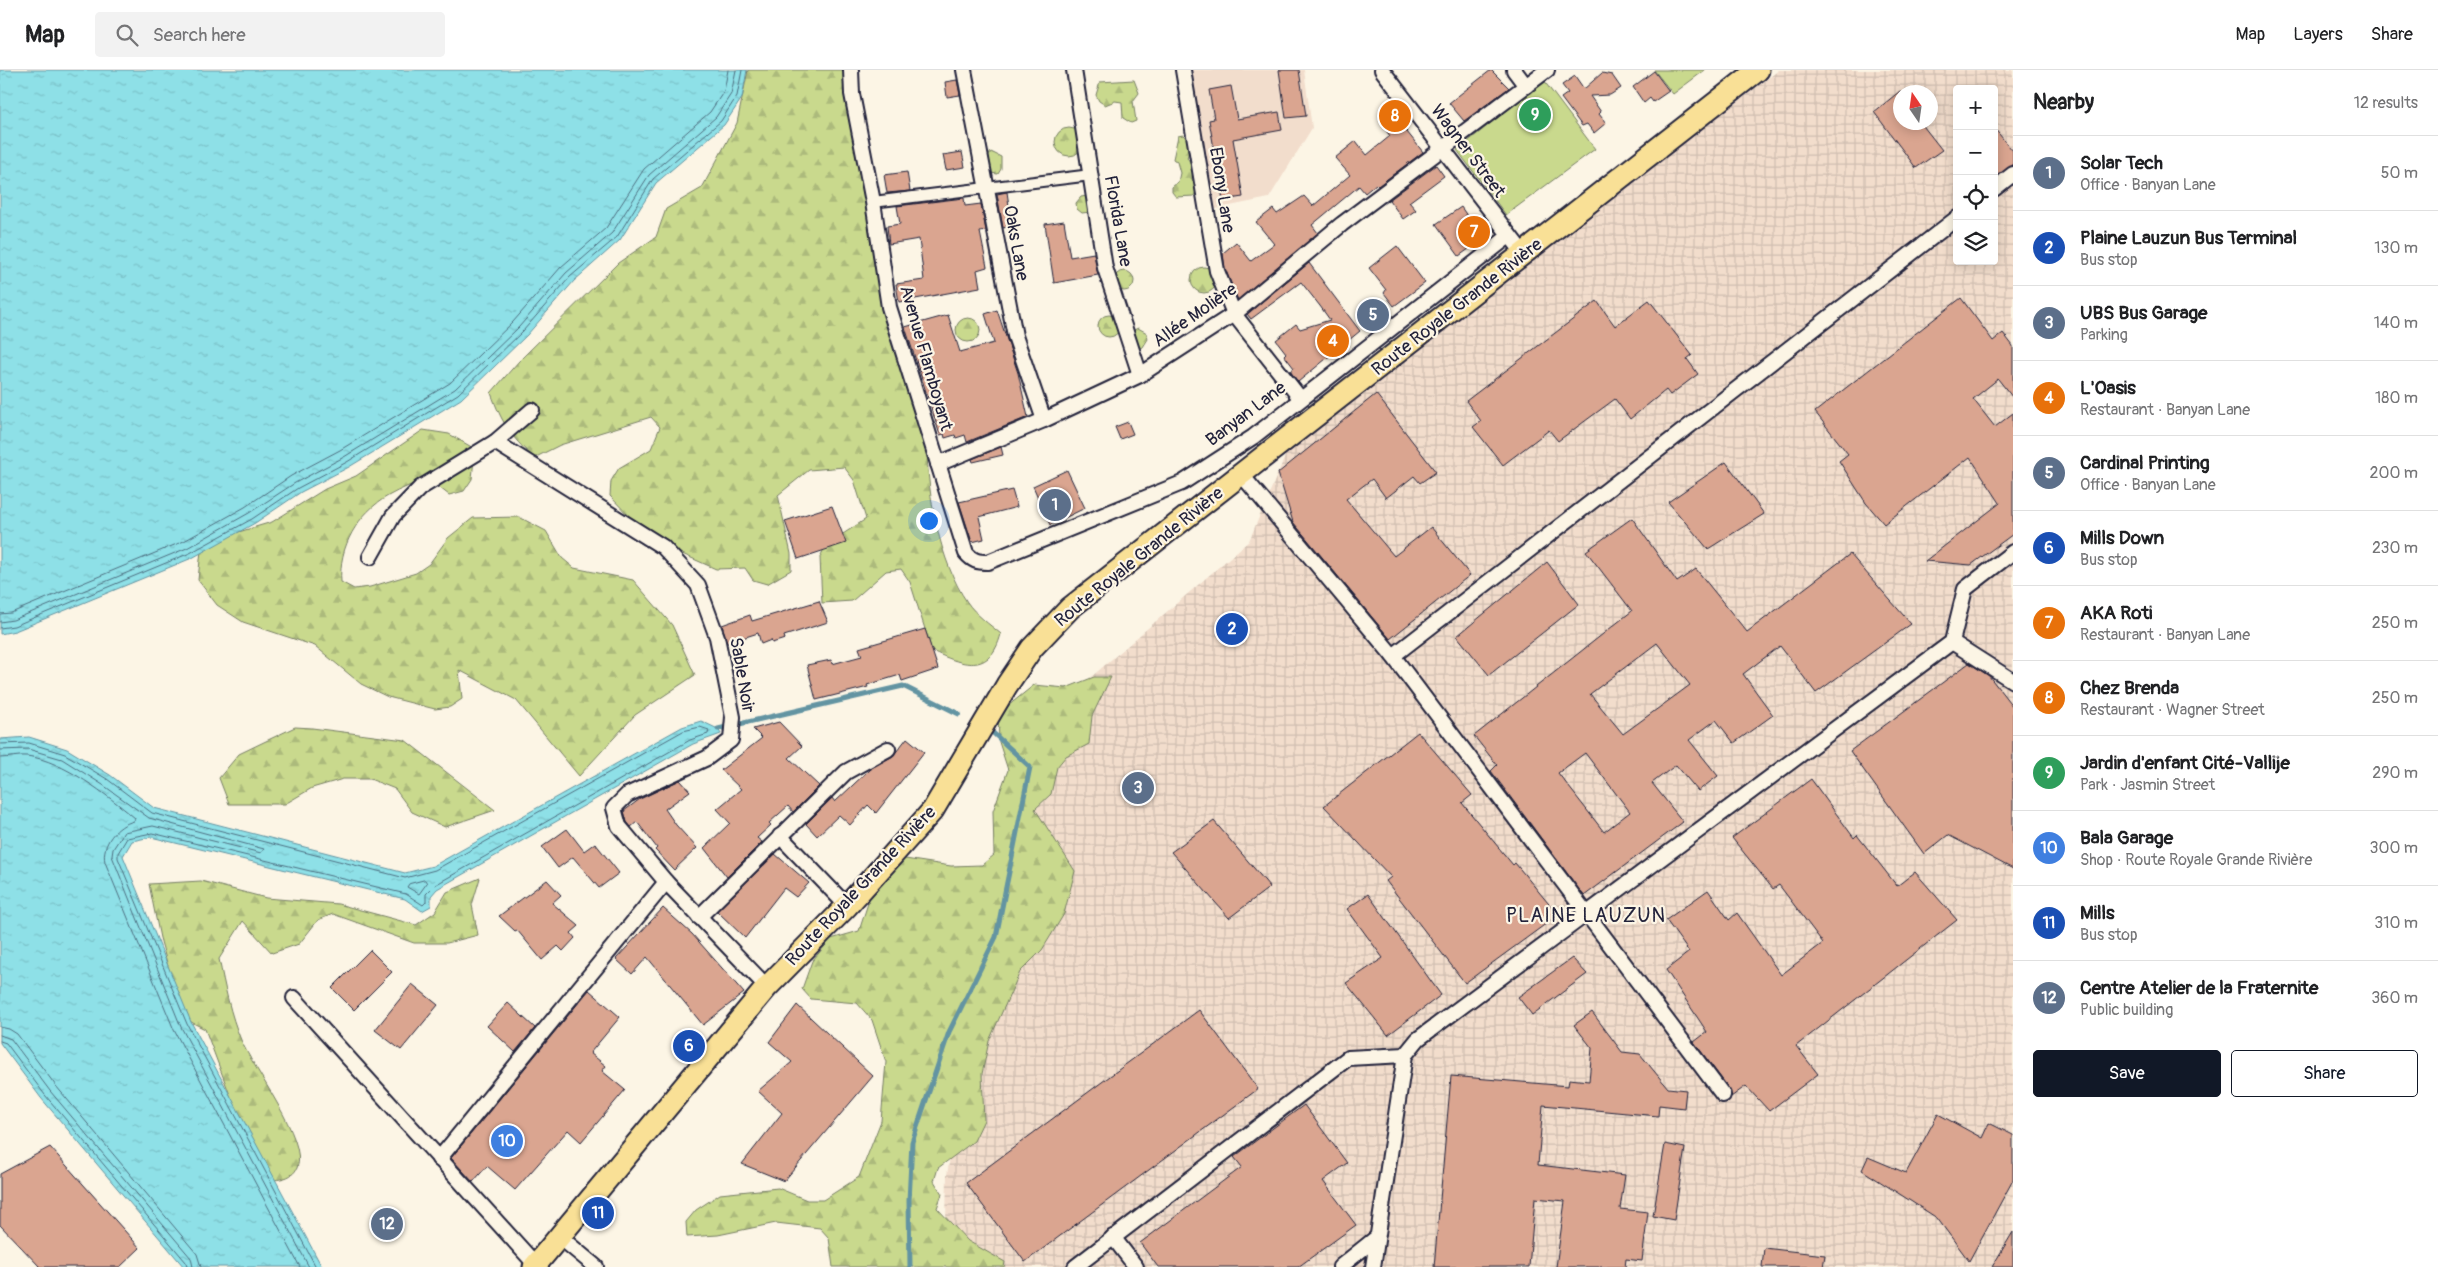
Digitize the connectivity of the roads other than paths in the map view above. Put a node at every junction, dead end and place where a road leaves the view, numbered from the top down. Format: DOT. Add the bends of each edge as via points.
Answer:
graph roads {
  1 [pos="851,70"];
  2 [pos="964,70"];
  3 [pos="1074,70"];
  4 [pos="1183,70"];
  5 [pos="1382,70"];
  6 [pos="1514,70"];
  7 [pos="1547,70"];
  8 [pos="1758,70"];
  9 [pos="1526,86"];
  10 [pos="1443,147"];
  11 [pos="2013,174"];
  12 [pos="1091,175"];
  13 [pos="1998,185"];
  14 [pos="987,187"];
  15 [pos="873,202"];
  16 [pos="1954,220"];
  17 [pos="1510,236"];
  18 [pos="1524,254"];
  19 [pos="1234,314"];
  20 [pos="1140,374"];
  21 [pos="1300,398"];
  22 [pos="532,410"];
  23 [pos="1044,420"];
  24 [pos="495,442"];
  25 [pos="938,464"];
  26 [pos="1242,474"];
  27 [pos="2013,552"];
  28 [pos="370,557"];
  29 [pos="973,561"];
  30 [pos="1952,642"];
  31 [pos="1394,656"];
  32 [pos="2013,681"];
  33 [pos="888,749"];
  34 [pos="780,836"];
  35 [pos="666,882"];
  36 [pos="847,906"];
  37 [pos="1586,915"];
  38 [pos="699,917"];
  39 [pos="766,987"];
  40 [pos="294,998"];
  41 [pos="1405,1055"];
  42 [pos="1722,1095"];
  43 [pos="439,1158"];
  44 [pos="560,1237"];
  45 [pos="1113,1237"];
  46 [pos="1376,1238"];
  47 [pos="535,1266"];
  48 [pos="596,1267"];
  49 [pos="1074,1267"];
  50 [pos="1136,1267"];
  51 [pos="1340,1267"];
  52 [pos="1373,1267"];
  1 -- 15 [label="street, Avenue Flamboyant" via="852,94"];
  2 -- 14 [label="street, Oaks Lane"];
  3 -- 12 [label="street, Florida Lane"];
  4 -- 19 [label="street, Ebony Lane" via="1217,271"];
  5 -- 10 [label="street, Wagner Street"];
  6 -- 9 [label="street"];
  7 -- 9 [label="street, Allée Molière"];
  8 -- 18 [label="main road, Route Royale Grande Rivière"];
  9 -- 10 [label="street, Allée Molière"];
  10 -- 17 [label="street, Wagner Street"];
  10 -- 19 [label="street, Allée Molière" via="1342,224"];
  11 -- 13 [label="street"];
  12 -- 14 [label="street"];
  12 -- 20 [label="street, Florida Lane" via="1105,268"];
  14 -- 15 [label="street"];
  14 -- 23 [label="street, Oaks Lane" via="1015,336"];
  15 -- 25 [label="street, Avenue Flamboyant" via="889,307"];
  16 -- 31 [label="street"];
  17 -- 18 [label="street, Wagner Street"];
  17 -- 21 [label="street, Banyan Lane"];
  18 -- 26 [label="main road, Route Royale Grande Rivière"];
  19 -- 20 [label="street, Allée Molière"];
  19 -- 21 [label="street, Ebony Lane"];
  20 -- 23 [label="street, Allée Molière"];
  21 -- 29 [label="street, Banyan Lane" via="1253,437 1182,483 988,562"];
  22 -- 24 [label="street"];
  23 -- 25 [label="street, Allée Molière"];
  24 -- 28 [label="street" via="420,488 393,516"];
  24 -- 35 [label="street, Sable Noir" via="663,547 698,584 717,637 732,717 731,740 707,758 627,795 614,808 619,826"];
  25 -- 29 [label="street, Avenue Flamboyant" via="966,553"];
  26 -- 31 [label="street"];
  26 -- 36 [label="main road, Route Royale Grande Rivière" via="1070,608 1032,648 934,810"];
  27 -- 30 [label="street" via="1965,588"];
  30 -- 32 [label="street"];
  30 -- 37 [label="street"];
  31 -- 37 [label="street"];
  33 -- 34 [label="street" via="846,772"];
  34 -- 36 [label="street"];
  34 -- 38 [label="street"];
  35 -- 38 [label="street, Sable Noir"];
  35 -- 43 [label="street"];
  36 -- 39 [label="main road, Route Royale Grande Rivière"];
  37 -- 41 [label="street" via="1418,1040"];
  37 -- 42 [label="street"];
  38 -- 39 [label="street, Sable Noir"];
  39 -- 44 [label="main road, Route Royale Grande Rivière"];
  40 -- 43 [label="street"];
  41 -- 45 [label="street" via="1348,1058"];
  41 -- 46 [label="street"];
  43 -- 47 [label="street"];
  44 -- 47 [label="main road, Route Royale Grande Rivière"];
  44 -- 48 [label="street"];
  45 -- 49 [label="street"];
  45 -- 50 [label="street"];
  46 -- 51 [label="street"];
  46 -- 52 [label="street"];
}
